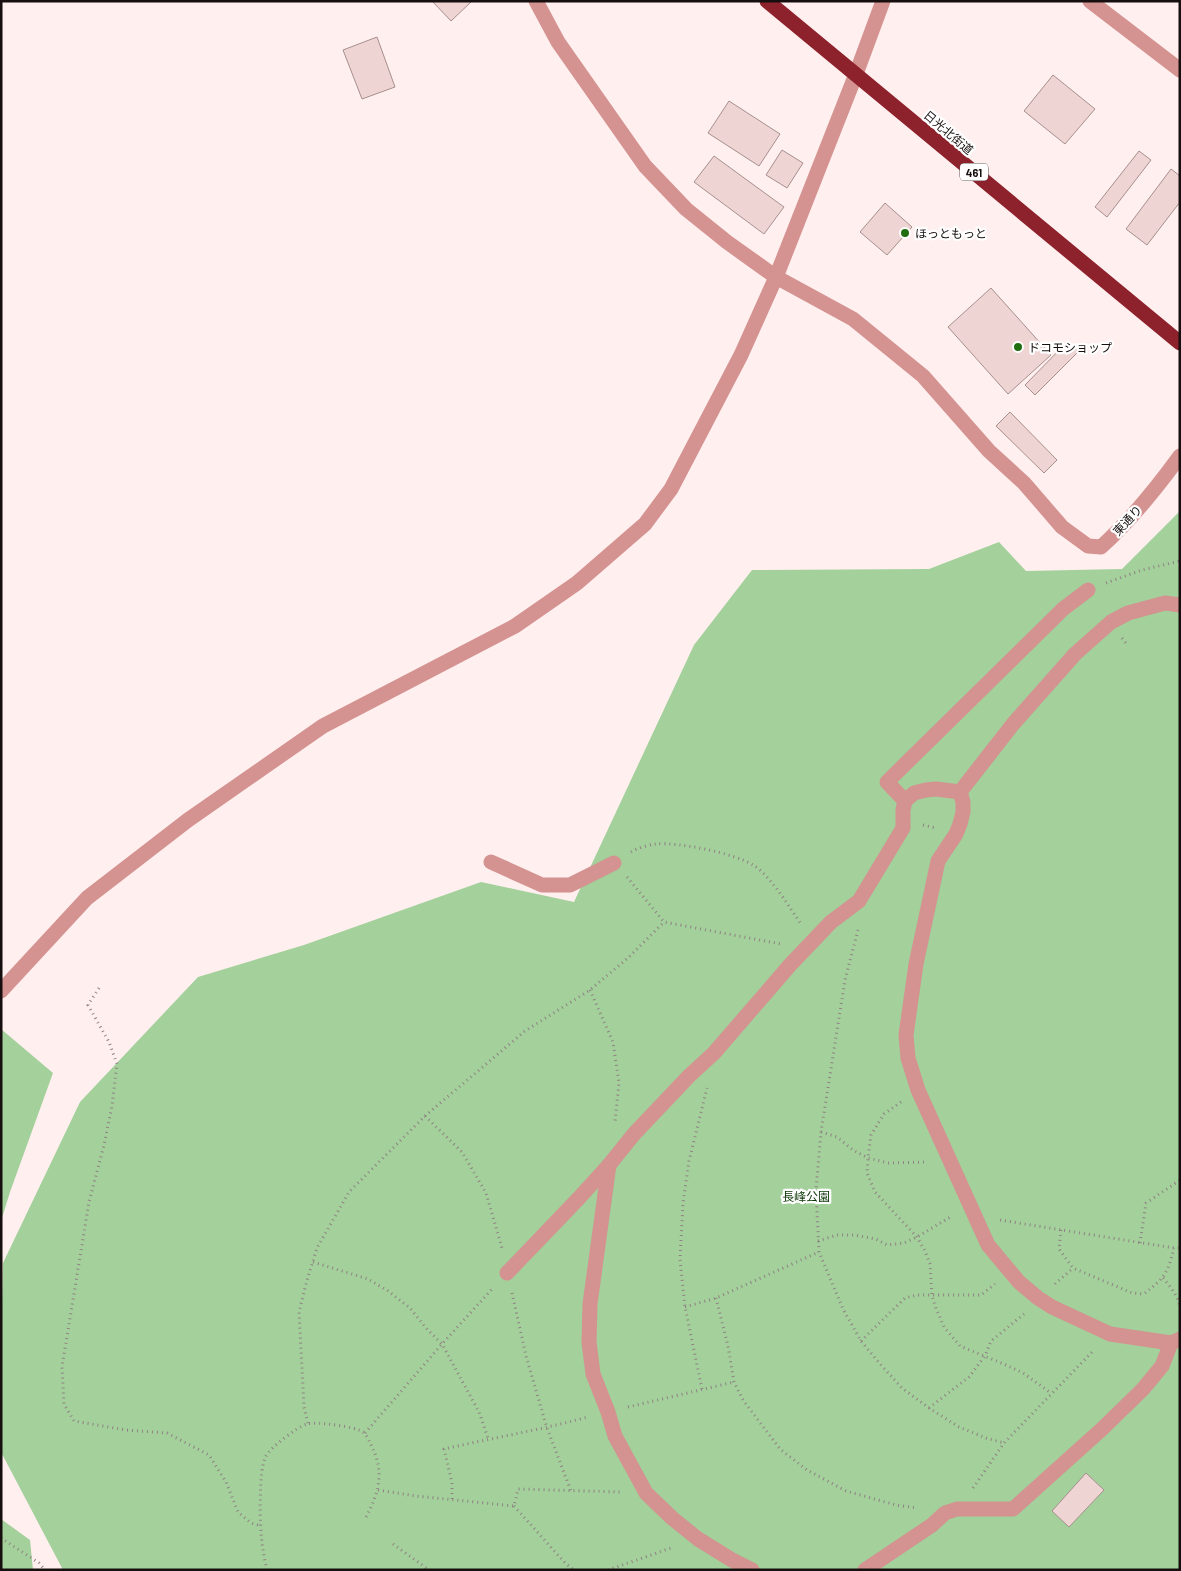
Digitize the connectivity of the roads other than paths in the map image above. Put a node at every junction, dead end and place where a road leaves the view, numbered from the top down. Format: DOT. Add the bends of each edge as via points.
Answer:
graph roads {
  1 [pos="536,1"];
  2 [pos="767,1"];
  3 [pos="883,1"];
  4 [pos="1090,1"];
  5 [pos="1180,70"];
  6 [pos="856,74"];
  7 [pos="776,277"];
  8 [pos="1180,343"];
  9 [pos="1180,456"];
  10 [pos="1088,590"];
  11 [pos="1180,605"];
  12 [pos="960,792"];
  13 [pos="905,801"];
  14 [pos="491,862"];
  15 [pos="614,863"];
  16 [pos="1,991"];
  17 [pos="609,1165"];
  18 [pos="507,1272"];
  19 [pos="1175,1341"];
  20 [pos="752,1570"];
  21 [pos="865,1570"];
  1 -- 7 [label="street" via="558,42 645,166 686,209"];
  2 -- 6 [label="highway, 日光北街道 / 461"];
  3 -- 6 [label="street"];
  4 -- 5 [label="street"];
  6 -- 7 [label="street"];
  6 -- 8 [label="highway, 日光北街道 / 461"];
  7 -- 9 [label="street, 東通り" via="853,319 923,376 1062,527 1088,546 1101,547 1122,528"];
  7 -- 16 [label="street" via="741,355 671,489 645,524 577,583 515,626 323,726 188,820 87,898"];
  10 -- 13 [label="street" via="1063,609 887,782"];
  11 -- 12 [label="street" via="1165,603 1128,613 1111,622 1075,654 1013,724"];
  12 -- 13 [label="street" via="926,790 914,793"];
  12 -- 19 [label="street" via="963,812 956,834 938,861 913,982 906,1035 908,1058 918,1090 988,1245 1019,1282 1038,1298 1110,1334"];
  13 -- 17 [label="street" via="903,828 859,900 810,944"];
  14 -- 15 [label="street" via="542,885 570,885"];
  17 -- 18 [label="street"];
  17 -- 20 [label="street" via="588,1342 593,1374 614,1436 646,1493 698,1539"];
  19 -- 21 [label="street" via="1162,1366 1143,1389 1013,1509 951,1511"];
}
